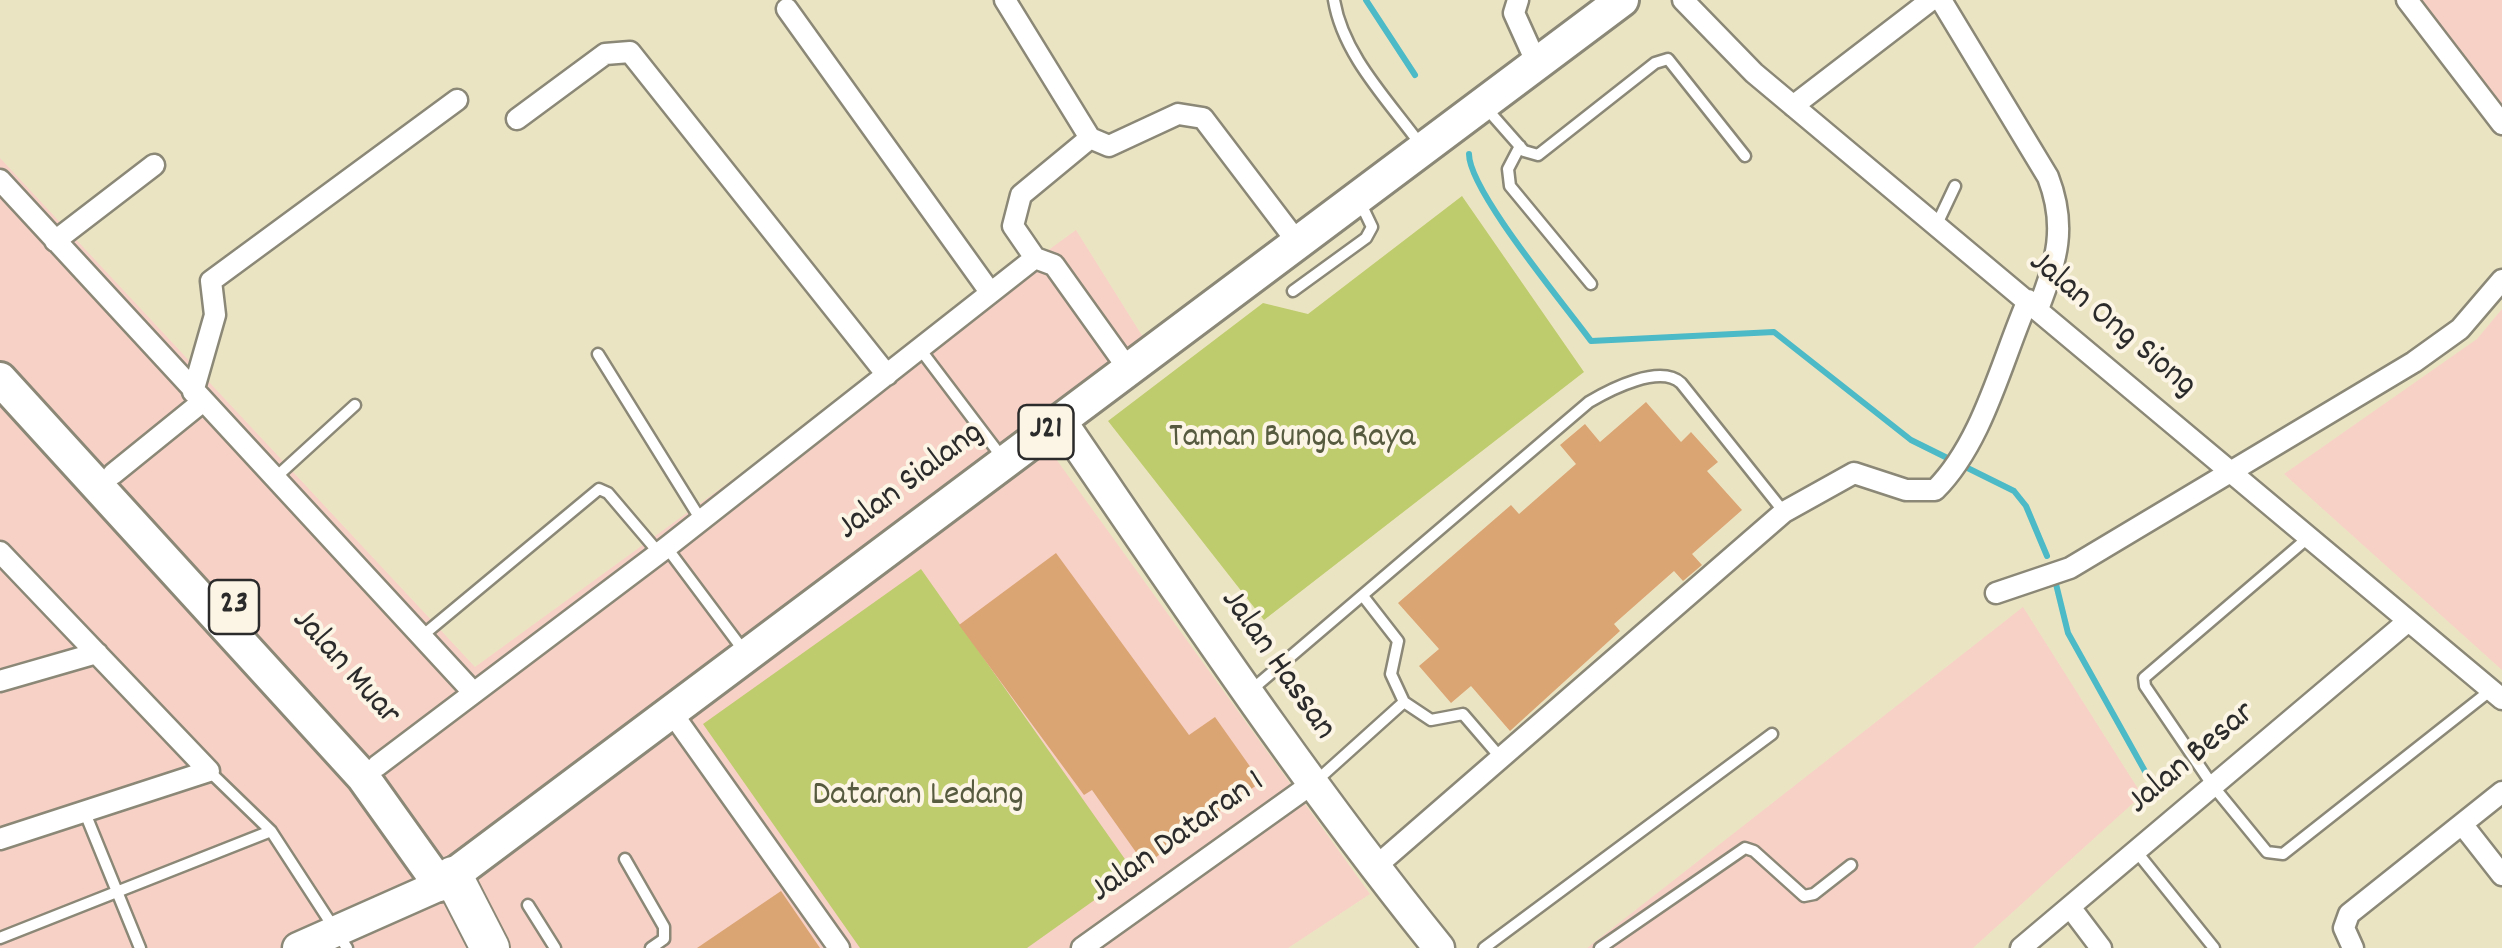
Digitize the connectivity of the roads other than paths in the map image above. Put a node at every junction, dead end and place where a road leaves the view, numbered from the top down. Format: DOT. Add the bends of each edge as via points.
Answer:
graph roads {
  1 [pos="1005,0"];
  2 [pos="1334,0"];
  3 [pos="1518,0"];
  4 [pos="1622,0"];
  5 [pos="1683,0"];
  6 [pos="1931,0"];
  7 [pos="1941,0"];
  8 [pos="2408,0"];
  9 [pos="787,10"];
  10 [pos="1537,64"];
  11 [pos="457,100"];
  12 [pos="1483,104"];
  13 [pos="1793,106"];
  14 [pos="517,119"];
  15 [pos="2502,124"];
  16 [pos="1090,138"];
  17 [pos="1520,146"];
  18 [pos="1424,149"];
  19 [pos="1746,156"];
  20 [pos="154,165"];
  21 [pos="0,180"];
  22 [pos="1955,186"];
  23 [pos="1358,198"];
  24 [pos="1936,224"];
  25 [pos="55,240"];
  26 [pos="1298,243"];
  27 [pos="1035,258"];
  28 [pos="2502,280"];
  29 [pos="1591,284"];
  30 [pos="1293,291"];
  31 [pos="990,292"];
  32 [pos="2033,304"];
  33 [pos="920,349"];
  34 [pos="0,351"];
  35 [pos="598,354"];
  36 [pos="1129,370"];
  37 [pos="887,375"];
  38 [pos="0,379"];
  39 [pos="198,397"];
  40 [pos="356,405"];
  41 [pos="1062,421"];
  42 [pos="1006,463"];
  43 [pos="2235,471"];
  44 [pos="114,474"];
  45 [pos="274,479"];
  46 [pos="1784,512"];
  47 [pos="701,520"];
  48 [pos="2310,536"];
  49 [pos="662,550"];
  50 [pos="0,552"];
  51 [pos="1996,593"];
  52 [pos="1363,596"];
  53 [pos="2407,622"];
  54 [pos="421,637"];
  55 [pos="97,653"];
  56 [pos="748,656"];
  57 [pos="0,681"];
  58 [pos="472,691"];
  59 [pos="1248,693"];
  60 [pos="2497,694"];
  61 [pos="1404,702"];
  62 [pos="672,713"];
  63 [pos="1772,734"];
  64 [pos="1500,758"];
  65 [pos="377,766"];
  66 [pos="209,771"];
  67 [pos="1314,783"];
  68 [pos="2213,786"];
  69 [pos="2502,792"];
  70 [pos="86,812"];
  71 [pos="2462,824"];
  72 [pos="272,831"];
  73 [pos="0,838"];
  74 [pos="2136,851"];
  75 [pos="625,860"];
  76 [pos="1851,865"];
  77 [pos="1374,868"];
  78 [pos="2502,875"];
  79 [pos="447,880"];
  80 [pos="117,894"];
  81 [pos="528,905"];
  82 [pos="2070,907"];
  83 [pos="0,938"];
  84 [pos="343,939"];
  85 [pos="140,948"];
  86 [pos="298,948"];
  87 [pos="473,948"];
  88 [pos="490,948"];
  89 [pos="554,948"];
  90 [pos="651,948"];
  91 [pos="839,948"];
  92 [pos="1082,948"];
  93 [pos="1439,948"];
  94 [pos="1484,948"];
  95 [pos="1600,948"];
  96 [pos="2021,948"];
  97 [pos="2102,948"];
  98 [pos="2214,948"];
  99 [pos="2353,948"];
  1 -- 16 [label="street"];
  2 -- 18 [label="lane" via="1356,58"];
  3 -- 10 [label="street" via="1514,14"];
  4 -- 10 [label="main road, Jalan Sialang / J21"];
  5 -- 13 [label="street, Jalan Ong Siong"];
  6 -- 13 [label="street"];
  7 -- 32 [label="street" via="2059,205 2056,265"];
  8 -- 15 [label="street"];
  9 -- 31 [label="street"];
  10 -- 12 [label="main road, Jalan Sialang / J21"];
  11 -- 39 [label="street" via="211,280 215,314"];
  12 -- 17 [label="lane"];
  12 -- 18 [label="main road, Jalan Sialang / J21"];
  13 -- 24 [label="street, Jalan Ong Siong"];
  14 -- 37 [label="street" via="605,54 630,52"];
  16 -- 26 [label="street" via="1109,146 1178,114 1203,118"];
  16 -- 27 [label="street" via="1017,201 1013,226"];
  17 -- 19 [label="lane" via="1533,156 1543,153 1668,59"];
  17 -- 29 [label="lane" via="1508,169 1510,186"];
  18 -- 23 [label="main road, Jalan Sialang / J21"];
  20 -- 25 [label="street"];
  21 -- 25 [label="street"];
  22 -- 24 [label="lane"];
  23 -- 26 [label="main road, Jalan Sialang / J21"];
  23 -- 30 [label="lane" via="1372,227 1366,238"];
  24 -- 32 [label="street, Jalan Ong Siong"];
  25 -- 39 [label="street"];
  26 -- 36 [label="main road, Jalan Sialang / J21"];
  27 -- 31 [label="street"];
  27 -- 36 [label="street" via="1054,265"];
  28 -- 43 [label="street" via="2460,329 2414,362"];
  31 -- 33 [label="street"];
  32 -- 43 [label="street, Jalan Ong Siong"];
  32 -- 46 [label="street" via="1954,467 1935,490 1920,493 1854,474"];
  33 -- 37 [label="street"];
  33 -- 42 [label="lane"];
  34 -- 44 [label="main road, Jalan Muar / 23"];
  35 -- 47 [label="lane"];
  36 -- 41 [label="main road, Jalan Sialang / J21"];
  37 -- 47 [label="street"];
  38 -- 79 [label="main road, Jalan Muar / 23" via="364,777"];
  39 -- 44 [label="street"];
  39 -- 45 [label="street"];
  40 -- 45 [label="lane"];
  41 -- 42 [label="main road, Jalan Sialang / J21"];
  41 -- 59 [label="street, Jalan Hassan"];
  42 -- 56 [label="main road, Jalan Sialang / J21"];
  43 -- 48 [label="street, Jalan Ong Siong"];
  43 -- 51 [label="street" via="2070,568"];
  44 -- 65 [label="main road, Jalan Muar / 23"];
  45 -- 54 [label="street"];
  46 -- 52 [label="lane" via="1681,383 1662,374 1590,402"];
  46 -- 64 [label="street"];
  47 -- 49 [label="street"];
  48 -- 53 [label="street, Jalan Ong Siong"];
  48 -- 68 [label="lane" via="2144,678"];
  49 -- 54 [label="lane" via="599,490"];
  49 -- 56 [label="lane"];
  49 -- 58 [label="street"];
  50 -- 55 [label="street"];
  52 -- 59 [label="lane"];
  52 -- 61 [label="lane" via="1398,641 1391,674"];
  53 -- 60 [label="street, Jalan Ong Siong"];
  53 -- 68 [label="street, Jalan Besar"];
  54 -- 58 [label="street"];
  55 -- 57 [label="street"];
  55 -- 66 [label="street"];
  56 -- 62 [label="main road, Jalan Sialang / J21"];
  58 -- 65 [label="street"];
  59 -- 67 [label="street, Jalan Hassan"];
  60 -- 68 [label="lane" via="2278,856 2267,852"];
  61 -- 64 [label="lane" via="1430,720 1464,714"];
  61 -- 67 [label="lane"];
  62 -- 79 [label="main road, Jalan Sialang / J21"];
  62 -- 91 [label="street"];
  63 -- 94 [label="lane"];
  64 -- 77 [label="street"];
  65 -- 79 [label="main road, Jalan Muar / 23"];
  66 -- 70 [label="street"];
  66 -- 72 [label="lane"];
  67 -- 77 [label="street, Jalan Hassan"];
  67 -- 92 [label="street, Jalan Dataran 1"];
  68 -- 74 [label="street, Jalan Besar"];
  69 -- 71 [label="street"];
  70 -- 73 [label="street"];
  70 -- 80 [label="lane"];
  71 -- 78 [label="street"];
  71 -- 99 [label="street" via="2349,914 2344,928"];
  72 -- 80 [label="lane"];
  72 -- 84 [label="lane"];
  74 -- 82 [label="street, Jalan Besar"];
  74 -- 98 [label="lane"];
  75 -- 90 [label="lane" via="664,927 664,939"];
  76 -- 95 [label="lane" via="1804,896 1745,848"];
  77 -- 93 [label="street, Jalan Hassan"];
  79 -- 84 [label="street"];
  79 -- 87 [label="highway, 23"];
  79 -- 88 [label="highway, 23"];
  80 -- 83 [label="lane"];
  80 -- 85 [label="lane"];
  81 -- 89 [label="lane"];
  82 -- 96 [label="street, Jalan Besar"];
  82 -- 97 [label="street"];
  84 -- 86 [label="street"];
}
